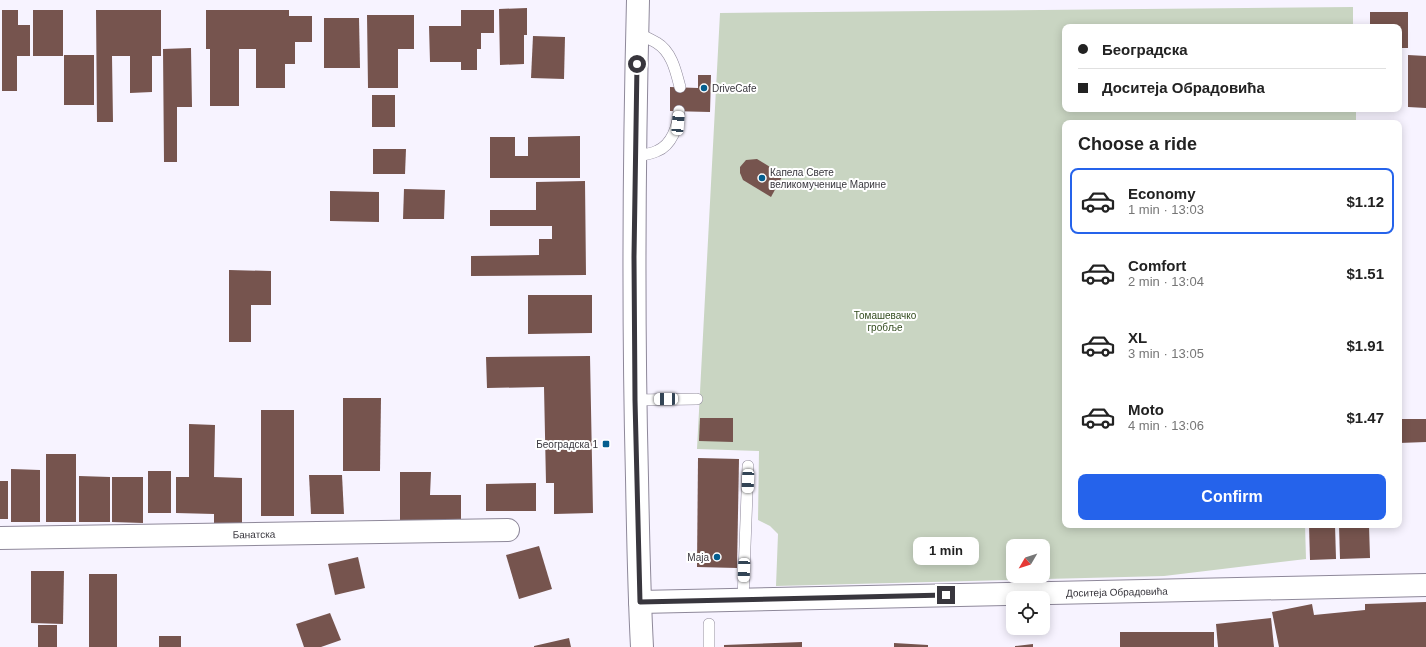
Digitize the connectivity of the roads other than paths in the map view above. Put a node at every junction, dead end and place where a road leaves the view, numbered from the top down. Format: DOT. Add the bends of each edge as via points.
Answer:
graph roads {
  1 [pos="638,0"];
  2 [pos="637,33"];
  3 [pos="680,87"];
  4 [pos="679,111"];
  5 [pos="636,156"];
  6 [pos="697,399"];
  7 [pos="635,400"];
  8 [pos="748,466"];
  9 [pos="508,530"];
  10 [pos="0,538"];
  11 [pos="1426,585"];
  12 [pos="744,600"];
  13 [pos="640,602"];
  14 [pos="709,624"];
  15 [pos="642,647"];
  16 [pos="709,647"];
  1 -- 2 [label="street"];
  2 -- 3 [label="lane" via="658,43 670,56"];
  2 -- 5 [label="street"];
  4 -- 5 [label="lane" via="674,134 666,144 658,151"];
  5 -- 7 [label="street"];
  6 -- 7 [label="lane"];
  7 -- 13 [label="street"];
  8 -- 12 [label="lane"];
  9 -- 10 [label="street, Банатска"];
  11 -- 12 [label="street, Доситеја Обрадовића"];
  12 -- 13 [label="street, Доситеја Обрадовића"];
  13 -- 15 [label="street"];
  14 -- 16 [label="lane"];
}
